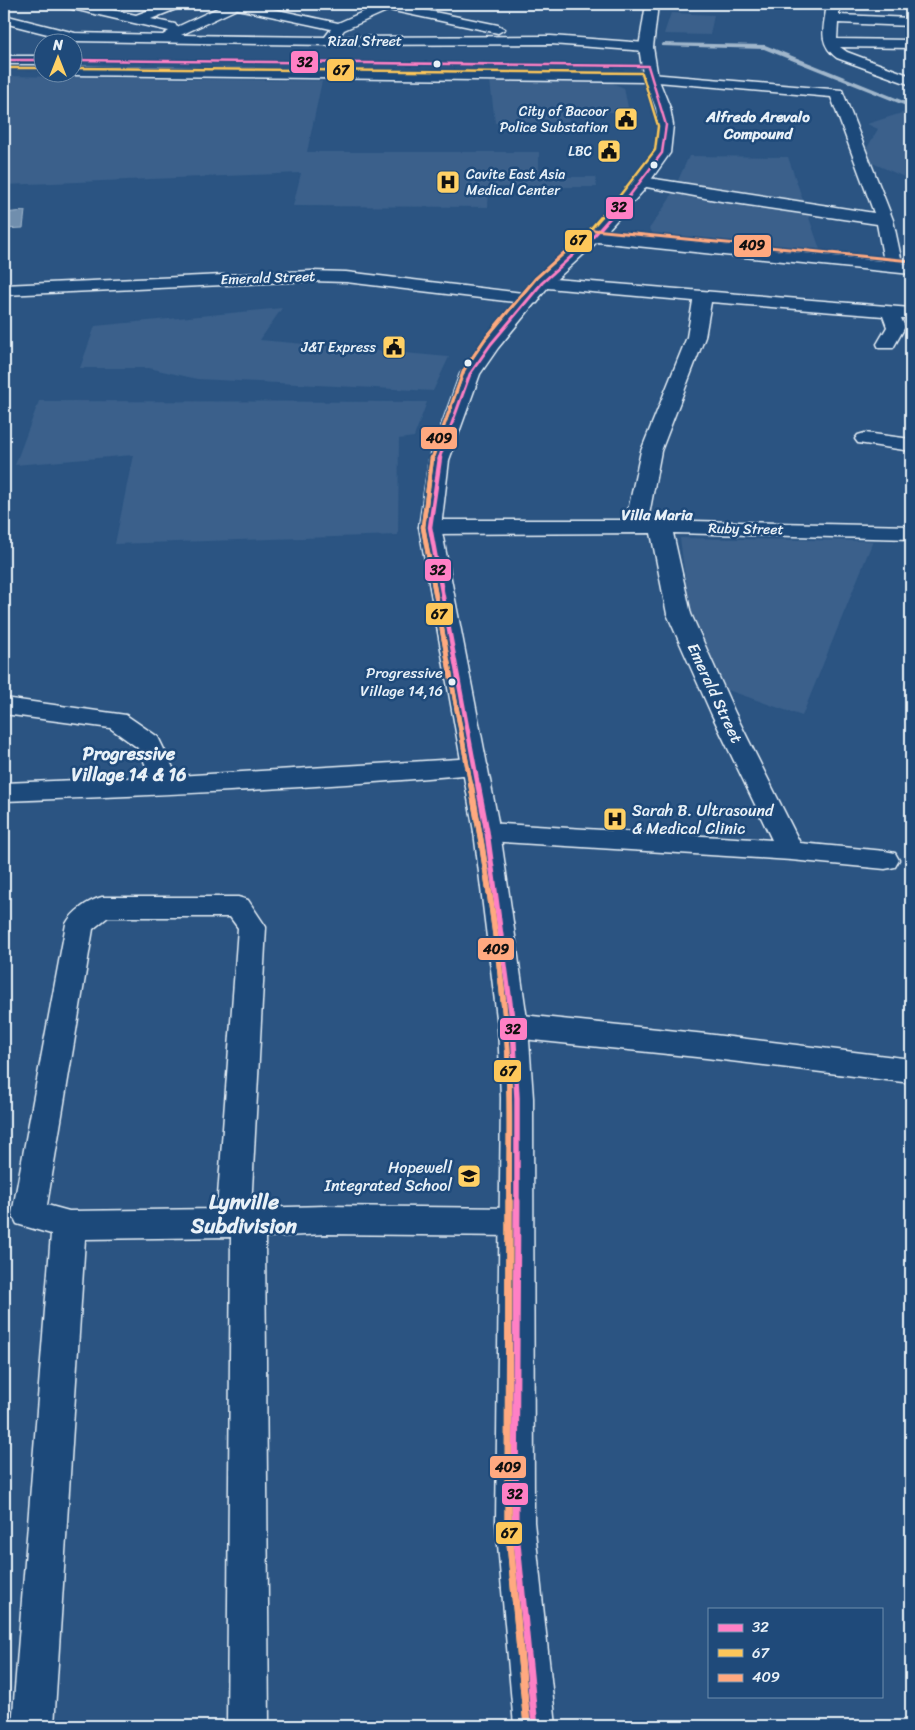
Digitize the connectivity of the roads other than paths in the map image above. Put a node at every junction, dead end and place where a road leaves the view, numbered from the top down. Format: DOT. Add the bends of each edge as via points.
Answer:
graph roads {
  1 [pos="69,4"];
  2 [pos="104,4"];
  3 [pos="176,4"];
  4 [pos="235,4"];
  5 [pos="652,4"];
  6 [pos="833,4"];
  7 [pos="382,5"];
  8 [pos="90,8"];
  9 [pos="4,19"];
  10 [pos="832,19"];
  11 [pos="136,20"];
  12 [pos="911,22"];
  13 [pos="339,27"];
  14 [pos="185,35"];
  15 [pos="551,40"];
  16 [pos="329,41"];
  17 [pos="830,43"];
  18 [pos="911,44"];
  19 [pos="646,47"];
  20 [pos="4,60"];
  21 [pos="32,60"];
  22 [pos="82,60"];
  23 [pos="4,71"];
  24 [pos="32,71"];
  25 [pos="82,71"];
  26 [pos="911,71"];
  27 [pos="650,72"];
  28 [pos="887,72"];
  29 [pos="911,81"];
  30 [pos="642,182"];
  31 [pos="885,220"];
  32 [pos="593,237"];
  33 [pos="894,267"];
  34 [pos="911,268"];
  35 [pos="4,290"];
  36 [pos="536,291"];
  37 [pos="703,297"];
  38 [pos="890,312"];
  39 [pos="911,313"];
  40 [pos="886,344"];
  41 [pos="865,439"];
  42 [pos="911,445"];
  43 [pos="636,526"];
  44 [pos="430,527"];
  45 [pos="661,527"];
  46 [pos="911,532"];
  47 [pos="4,706"];
  48 [pos="475,766"];
  49 [pos="168,786"];
  50 [pos="4,792"];
  51 [pos="487,832"];
  52 [pos="791,851"];
  53 [pos="885,860"];
  54 [pos="513,1026"];
  55 [pos="911,1071"];
  56 [pos="515,1222"];
  57 [pos="241,1223"];
  58 [pos="69,1225"];
  59 [pos="33,1726"];
  60 [pos="248,1726"];
  61 [pos="535,1726"];
  1 -- 8 [label="street"];
  2 -- 8 [label="street"];
  3 -- 11 [label="street"];
  4 -- 13 [label="street"];
  4 -- 14 [label="street"];
  5 -- 19 [label="street"];
  6 -- 10 [label="street"];
  7 -- 13 [label="street"];
  7 -- 15 [label="street, Rizal Street"];
  8 -- 11 [label="street"];
  9 -- 14 [label="street, Rizal Street" via="75,37 162,39"];
  10 -- 12 [label="street"];
  10 -- 17 [label="street"];
  11 -- 14 [label="street"];
  13 -- 16 [label="street"];
  14 -- 16 [label="street, Rizal Street"];
  15 -- 16 [label="street, Rizal Street"];
  15 -- 19 [label="street"];
  17 -- 18 [label="street"];
  17 -- 28 [label="street" via="836,52"];
  19 -- 27 [label="street"];
  20 -- 21 [label="street"];
  22 -- 27 [label="street"];
  23 -- 24 [label="street"];
  25 -- 27 [label="street"];
  26 -- 28 [label="street"];
  27 -- 30 [label="street" via="666,125 662,153"];
  27 -- 31 [label="street" via="837,92"];
  28 -- 29 [label="street"];
  30 -- 31 [label="street"];
  30 -- 32 [label="street"];
  31 -- 33 [label="street"];
  32 -- 33 [label="street"];
  32 -- 36 [label="street"];
  33 -- 34 [label="street"];
  35 -- 36 [label="street, Emerald Street" via="311,276"];
  36 -- 37 [label="street, Emerald Street"];
  36 -- 44 [label="street" via="470,374 438,460"];
  37 -- 38 [label="street, Emerald Street"];
  37 -- 43 [label="street" via="696,337 651,451"];
  38 -- 39 [label="street, Emerald Street"];
  38 -- 40 [label="street" via="896,328"];
  41 -- 42 [label="street"];
  43 -- 44 [label="street, Ruby Street"];
  43 -- 45 [label="street, Ruby Street"];
  44 -- 48 [label="street"];
  45 -- 46 [label="street, Ruby Street"];
  45 -- 52 [label="street, Emerald Street" via="679,614 723,713"];
  47 -- 49 [label="street" via="117,721 149,743"];
  48 -- 49 [label="street"];
  48 -- 51 [label="street"];
  49 -- 50 [label="street"];
  51 -- 52 [label="street"];
  51 -- 54 [label="street"];
  52 -- 53 [label="street"];
  54 -- 55 [label="street"];
  54 -- 56 [label="street" via="517,1098"];
  56 -- 57 [label="street" via="325,1220"];
  56 -- 61 [label="street" via="516,1522"];
  57 -- 58 [label="street"];
  57 -- 58 [label="street" via="252,927 238,907 102,907 80,924 29,1214"];
  57 -- 60 [label="street"];
  58 -- 59 [label="street"];
}
